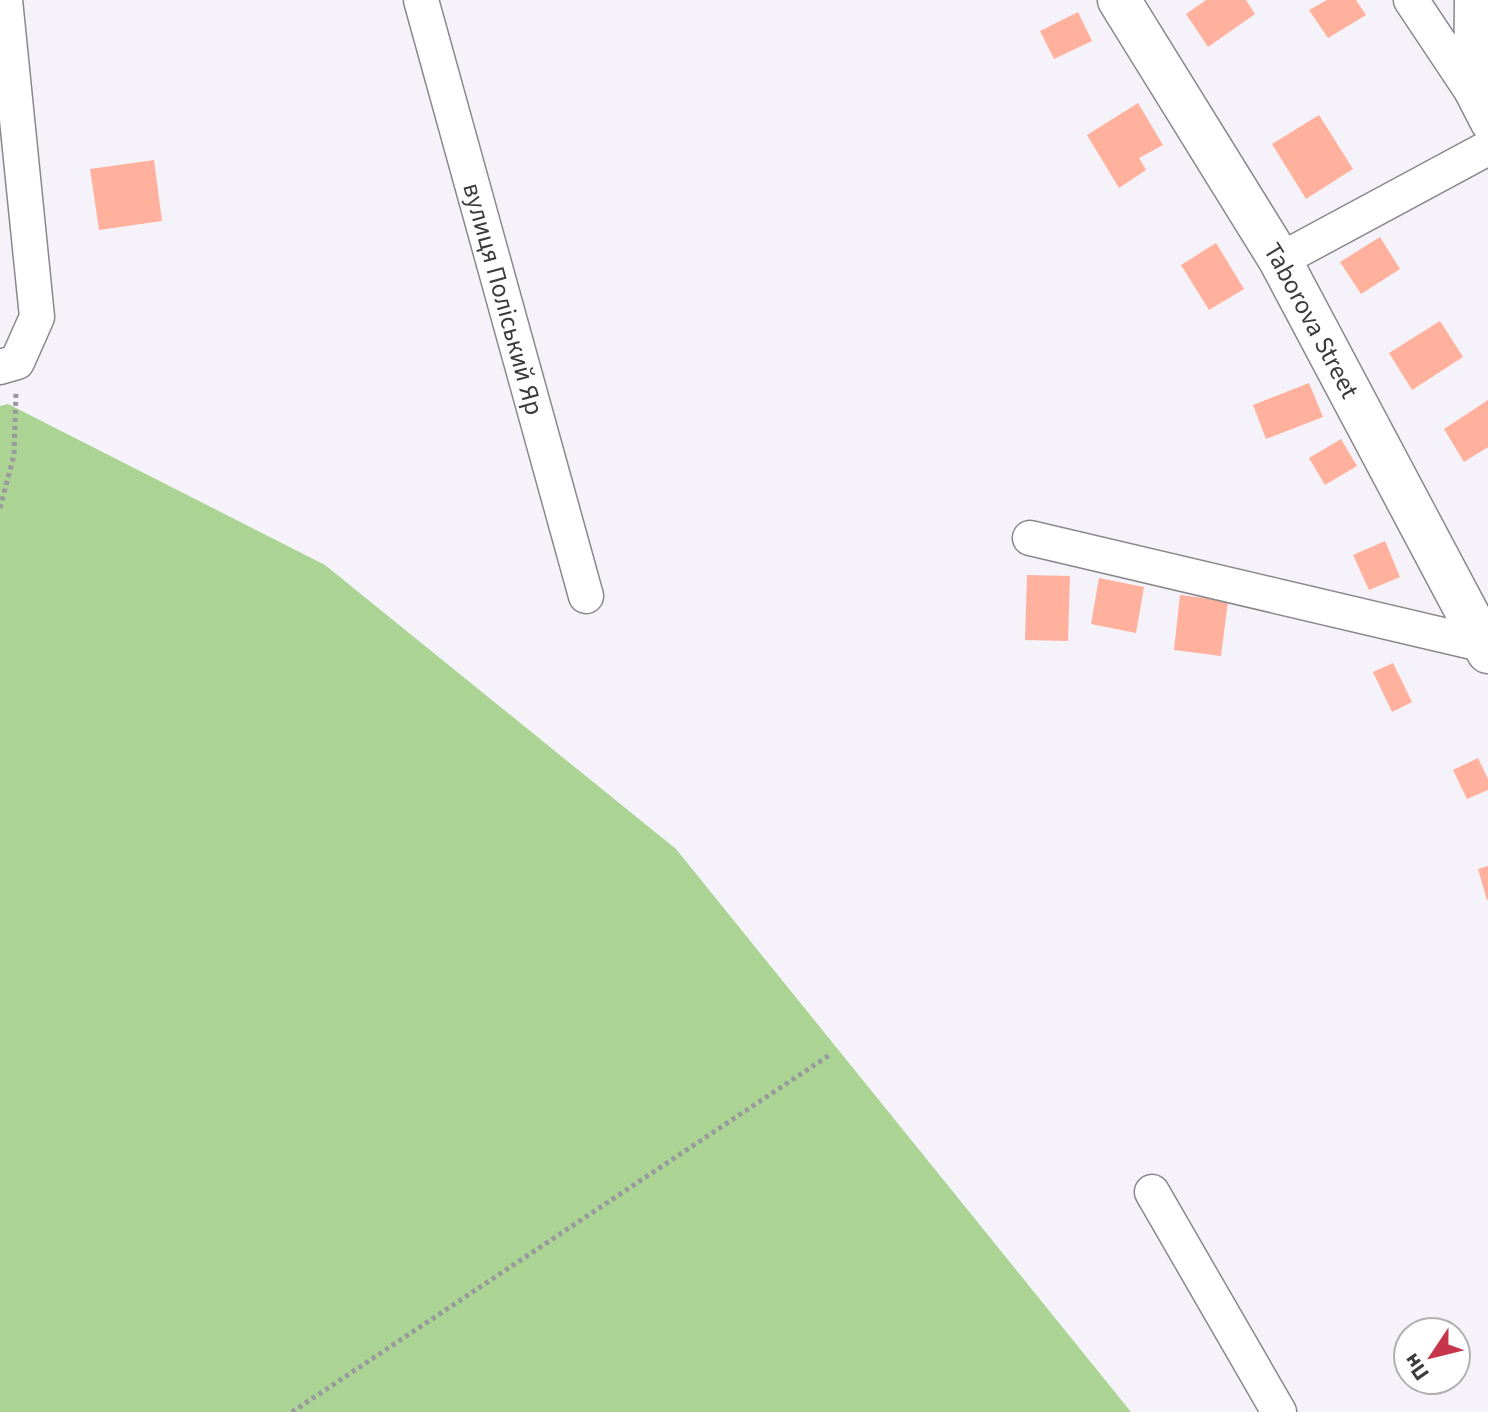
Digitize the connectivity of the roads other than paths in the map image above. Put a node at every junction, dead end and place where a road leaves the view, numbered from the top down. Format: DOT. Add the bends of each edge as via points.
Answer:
graph roads {
  1 [pos="5,0"];
  2 [pos="421,0"];
  3 [pos="1119,0"];
  4 [pos="1411,0"];
  5 [pos="1472,0"];
  6 [pos="1471,90"];
  7 [pos="1488,123"];
  8 [pos="1488,148"];
  9 [pos="1280,260"];
  10 [pos="10,356"];
  11 [pos="1030,538"];
  12 [pos="586,596"];
  13 [pos="1487,648"];
  14 [pos="1152,1192"];
  15 [pos="1279,1412"];
  1 -- 10 [label="street" via="37,317"];
  2 -- 12 [label="street, вулиця Поліський Яр"];
  3 -- 9 [label="street, Taborova Street"];
  4 -- 6 [label="street"];
  5 -- 6 [label="street"];
  6 -- 7 [label="street"];
  8 -- 9 [label="street"];
  9 -- 13 [label="street, Taborova Street"];
  11 -- 13 [label="street"];
  14 -- 15 [label="street"];
}
